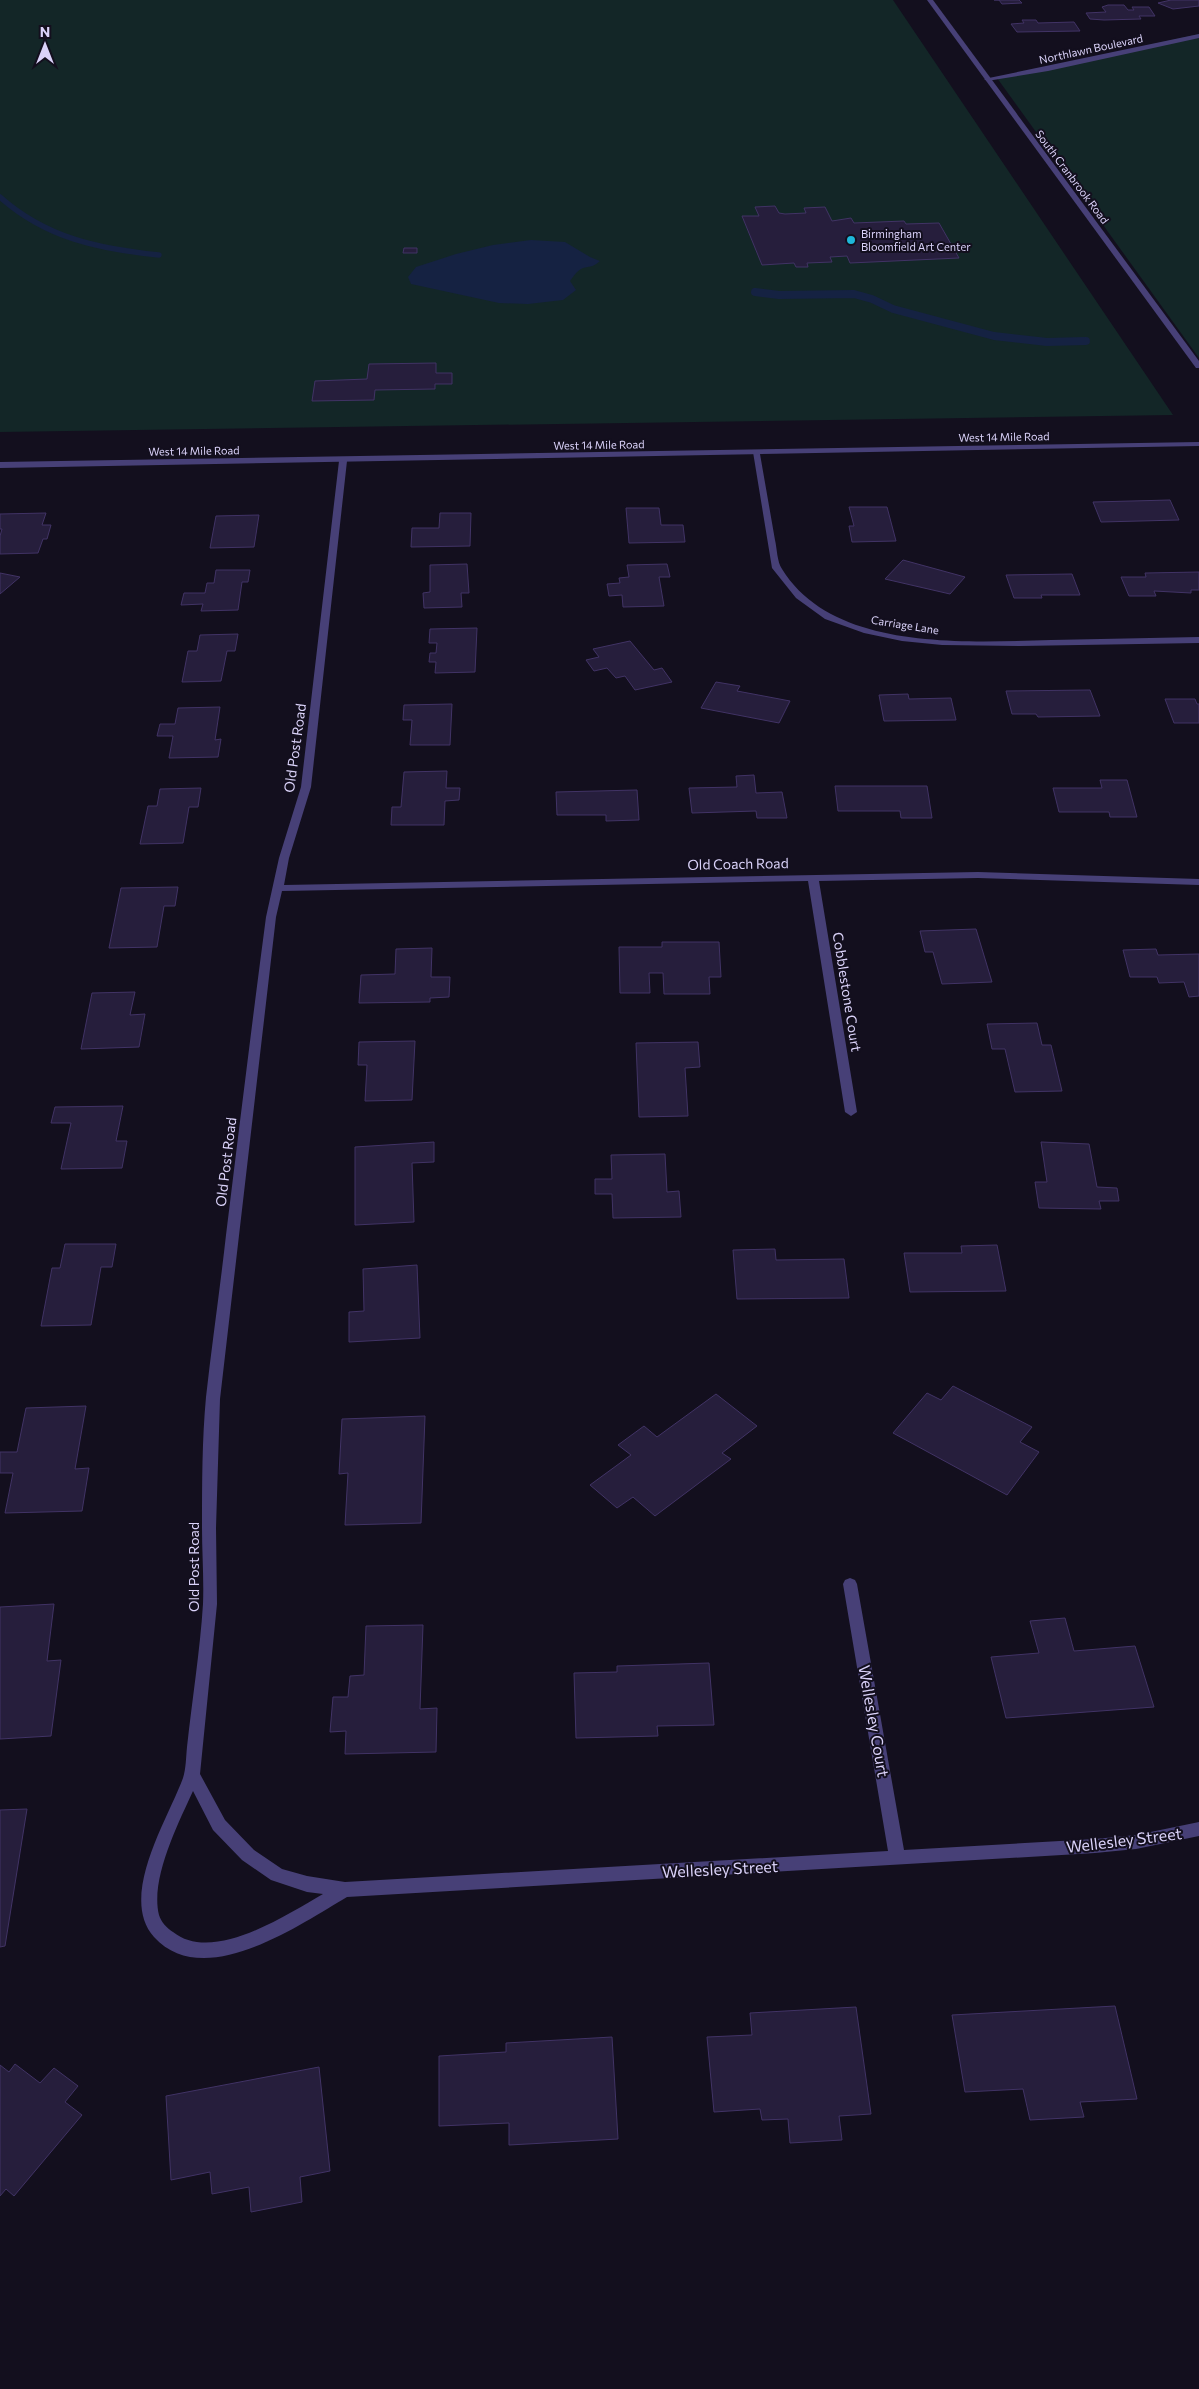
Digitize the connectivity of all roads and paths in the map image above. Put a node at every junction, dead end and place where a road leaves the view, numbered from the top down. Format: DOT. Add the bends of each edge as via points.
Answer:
graph roads {
  1 [pos="930,0"];
  2 [pos="1199,36"];
  3 [pos="987,79"];
  4 [pos="1199,366"];
  5 [pos="1199,444"];
  6 [pos="756,454"];
  7 [pos="342,460"];
  8 [pos="0,466"];
  9 [pos="1199,640"];
  10 [pos="813,878"];
  11 [pos="1199,882"];
  12 [pos="277,888"];
  13 [pos="852,1112"];
  14 [pos="850,1584"];
  15 [pos="192,1775"];
  16 [pos="1199,1830"];
  17 [pos="897,1859"];
  18 [pos="345,1890"];
  1 -- 3 [label="street, South Cranbrook Road"];
  2 -- 3 [label="street, Northlawn Boulevard"];
  3 -- 4 [label="street, South Cranbrook Road"];
  5 -- 6 [label="street, West 14 Mile Road"];
  6 -- 7 [label="street, West 14 Mile Road"];
  6 -- 9 [label="street, Carriage Lane" via="776,568 783,581 810,605 846,624 892,636 950,643"];
  7 -- 8 [label="street, West 14 Mile Road"];
  7 -- 12 [label="street, Old Post Road" via="306,787"];
  10 -- 11 [label="street, Old Coach Road" via="978,875"];
  10 -- 12 [label="street, Old Coach Road"];
  10 -- 13 [label="street, Cobblestone Court"];
  12 -- 15 [label="street, Old Post Road" via="265,961 212,1399 210,1604"];
  14 -- 17 [label="street, Wellesley Court"];
  15 -- 18 [label="street, Wellesley Street" via="219,1825 248,1855 277,1875"];
  15 -- 18 [label="street, Old Post Road" via="153,1877 150,1913 160,1933 190,1950 223,1949 247,1941"];
  16 -- 17 [label="street, Wellesley Street" via="1095,1846"];
  17 -- 18 [label="street, Wellesley Street"];
}
